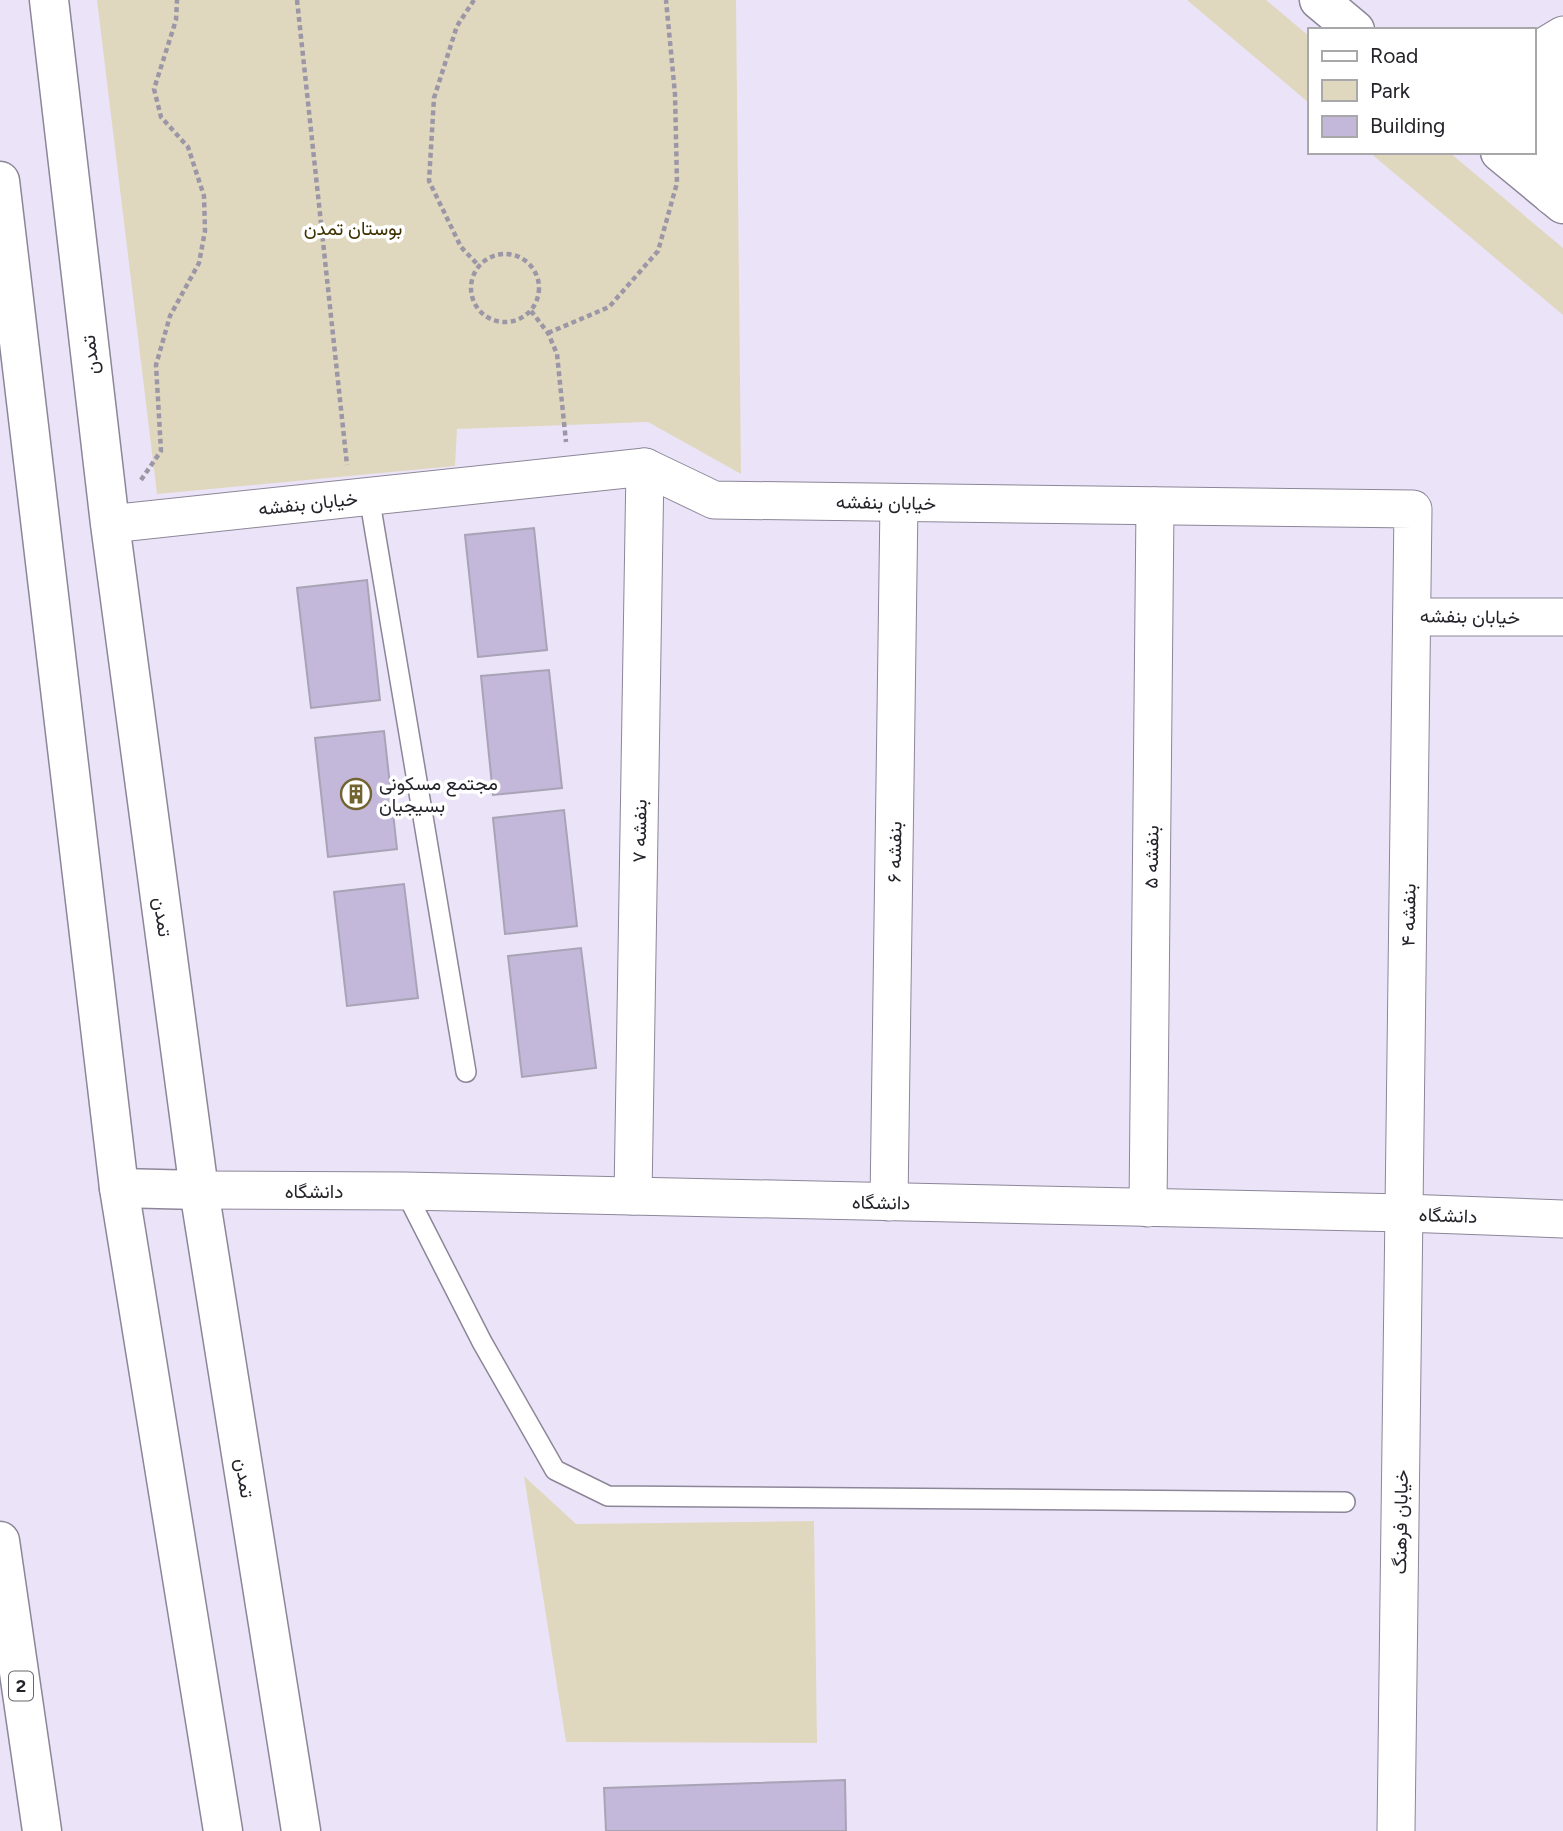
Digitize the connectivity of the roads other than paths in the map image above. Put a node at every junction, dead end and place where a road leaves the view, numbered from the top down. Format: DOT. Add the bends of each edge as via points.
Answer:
graph roads {
  1 [pos="50,0"];
  2 [pos="1319,0"];
  3 [pos="1353,28"];
  4 [pos="1563,35"];
  5 [pos="1502,154"];
  6 [pos="0,181"];
  7 [pos="1558,200"];
  8 [pos="645,467"];
  9 [pos="360,497"];
  10 [pos="899,503"];
  11 [pos="1155,506"];
  12 [pos="110,524"];
  13 [pos="1412,617"];
  14 [pos="1563,617"];
  15 [pos="466,1072"];
  16 [pos="119,1188"];
  17 [pos="199,1190"];
  18 [pos="405,1191"];
  19 [pos="633,1196"];
  20 [pos="889,1202"];
  21 [pos="1148,1208"];
  22 [pos="1404,1213"];
  23 [pos="1563,1219"];
  24 [pos="1345,1502"];
  25 [pos="0,1541"];
  26 [pos="42,1831"];
  27 [pos="223,1831"];
  28 [pos="300,1831"];
  29 [pos="1396,1831"];
  1 -- 12 [label="main road, تمدن"];
  2 -- 3 [label="main road"];
  4 -- 7 [label="street" via="1548,44"];
  5 -- 7 [label="main road"];
  6 -- 16 [label="main road"];
  8 -- 9 [label="street, خیابان بنفشه"];
  8 -- 10 [label="street, خیابان بنفشه" via="714,500"];
  8 -- 19 [label="street, بنفشه ۷"];
  9 -- 12 [label="street, خیابان بنفشه"];
  9 -- 15 [label="lane"];
  10 -- 11 [label="street, خیابان بنفشه"];
  10 -- 20 [label="street, بنفشه ۶"];
  11 -- 13 [label="street, خیابان بنفشه" via="1413,509"];
  11 -- 21 [label="street, بنفشه ۵"];
  12 -- 17 [label="main road, تمدن"];
  13 -- 14 [label="street, خیابان بنفشه"];
  13 -- 22 [label="street, بنفشه ۴"];
  16 -- 17 [label="main road"];
  16 -- 27 [label="main road"];
  17 -- 18 [label="street, دانشگاه"];
  17 -- 28 [label="main road, تمدن"];
  18 -- 19 [label="street, دانشگاه"];
  18 -- 24 [label="lane" via="482,1342 555,1470 608,1496"];
  19 -- 20 [label="street, دانشگاه"];
  20 -- 21 [label="street, دانشگاه"];
  21 -- 22 [label="street, دانشگاه"];
  22 -- 23 [label="street, دانشگاه"];
  22 -- 29 [label="street, خیابان فرهنگ"];
  25 -- 26 [label="main road, 2"];
}
